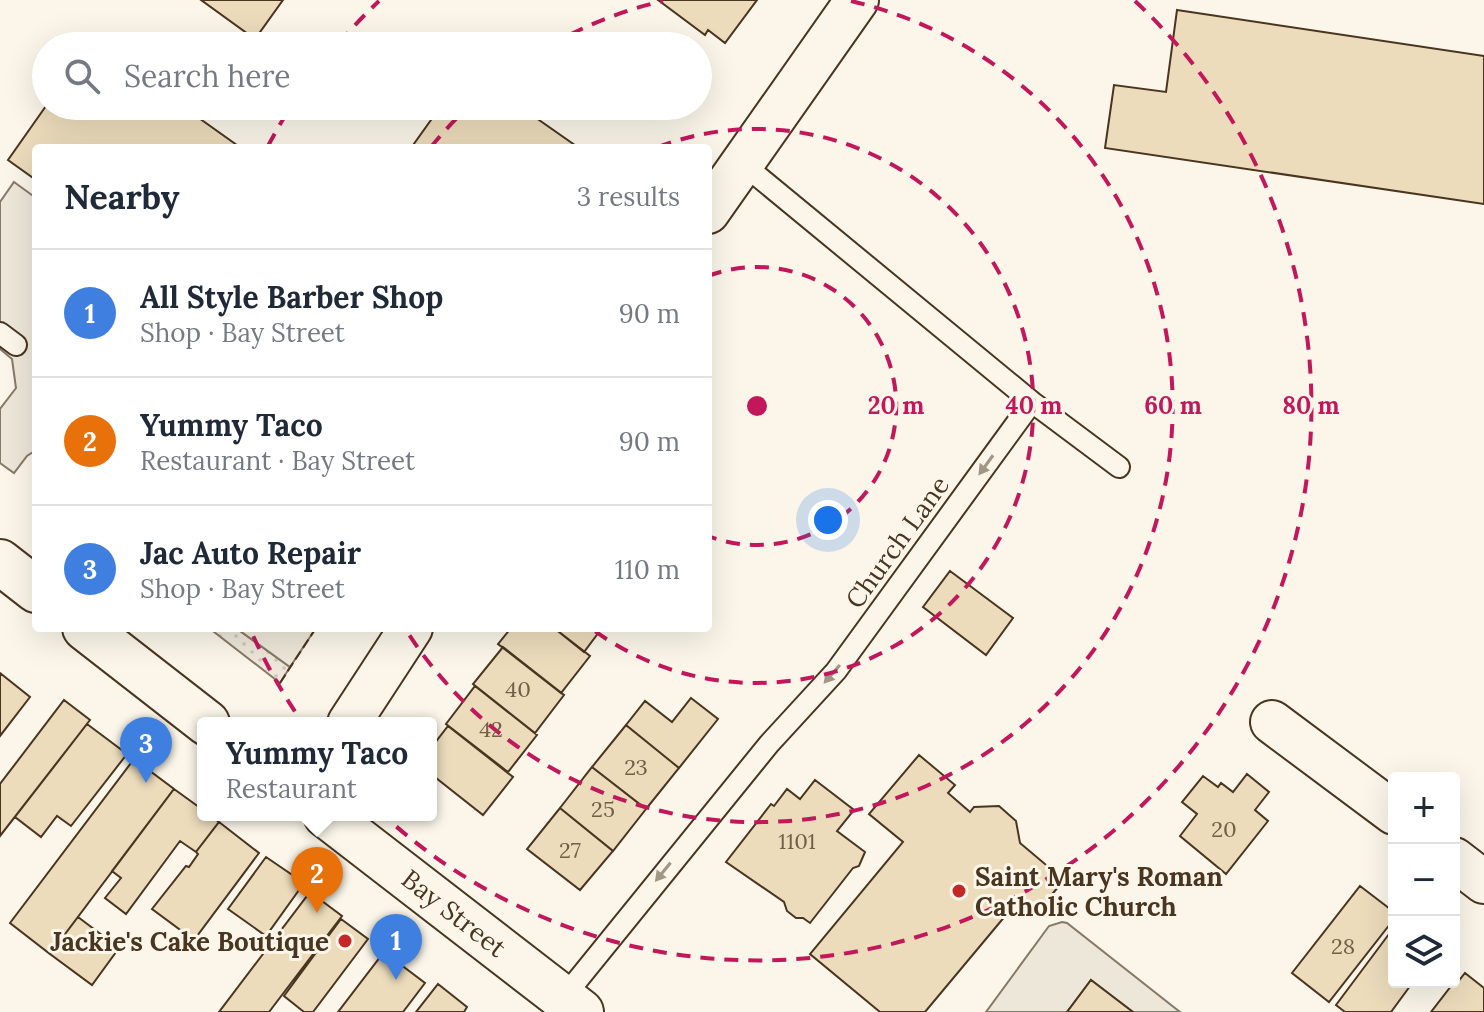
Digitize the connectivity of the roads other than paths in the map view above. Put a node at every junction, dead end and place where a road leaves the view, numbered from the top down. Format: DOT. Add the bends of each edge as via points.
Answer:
graph roads {
  1 [pos="857,0"];
  2 [pos="743,164"];
  3 [pos="712,207"];
  4 [pos="1032,402"];
  5 [pos="1119,467"];
  6 [pos="0,562"];
  7 [pos="32,587"];
  8 [pos="90,632"];
  9 [pos="408,632"];
  10 [pos="199,717"];
  11 [pos="353,717"];
  12 [pos="1272,722"];
  13 [pos="1388,809"];
  14 [pos="334,821"];
  15 [pos="1460,864"];
  16 [pos="1484,882"];
  17 [pos="572,1005"];
  1 -- 2 [label="street"];
  2 -- 3 [label="street"];
  2 -- 4 [label="lane"];
  4 -- 5 [label="lane"];
  4 -- 17 [label="lane, Church Lane, one-way" via="836,671 769,744"];
  6 -- 7 [label="main road"];
  8 -- 10 [label="main road"];
  9 -- 11 [label="street"];
  12 -- 13 [label="street"];
  14 -- 17 [label="main road, Bay Street"];
  15 -- 16 [label="street"];
}
